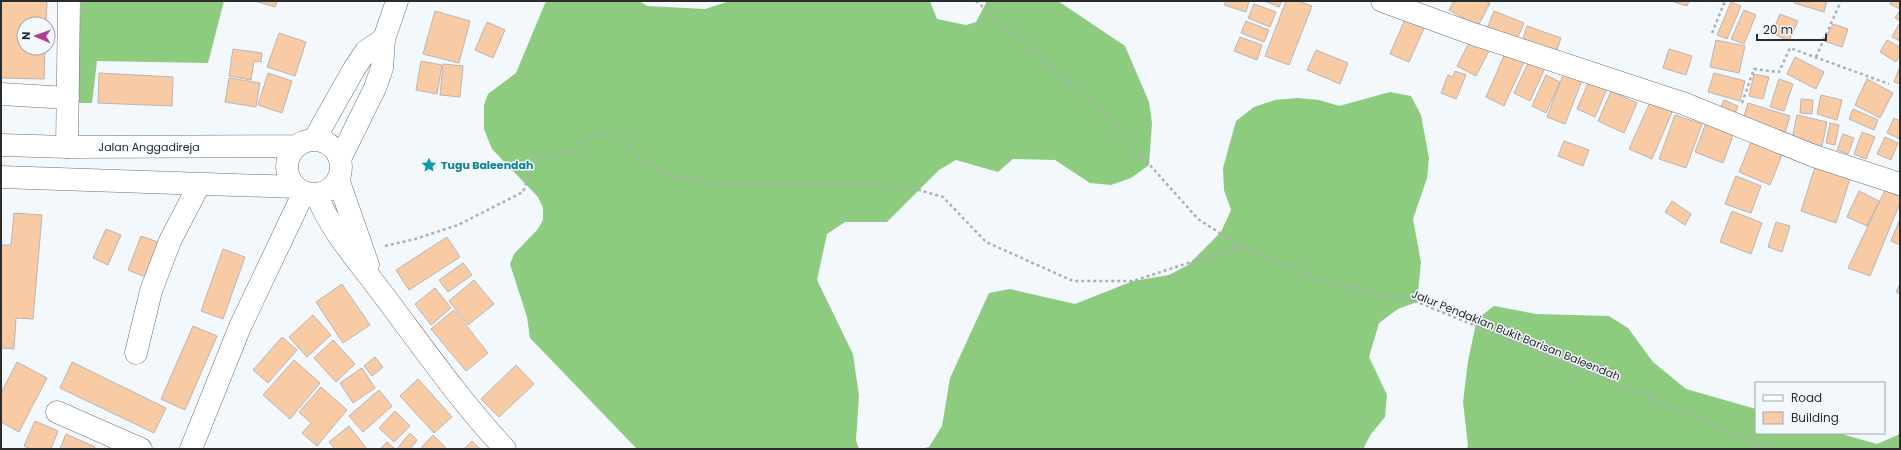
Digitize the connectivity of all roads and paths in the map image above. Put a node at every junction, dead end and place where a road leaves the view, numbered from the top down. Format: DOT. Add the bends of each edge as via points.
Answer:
graph roads {
  1 [pos="69,1"];
  2 [pos="397,1"];
  3 [pos="976,1"];
  4 [pos="1382,1"];
  5 [pos="1725,1"];
  6 [pos="1841,1"];
  7 [pos="1712,33"];
  8 [pos="384,39"];
  9 [pos="1816,58"];
  10 [pos="1889,84"];
  11 [pos="1,94"];
  12 [pos="68,98"];
  13 [pos="1735,124"];
  14 [pos="306,143"];
  15 [pos="1,145"];
  16 [pos="67,147"];
  17 [pos="339,169"];
  18 [pos="1,177"];
  19 [pos="198,184"];
  20 [pos="1900,184"];
  21 [pos="305,191"];
  22 [pos="1240,246"];
  23 [pos="363,251"];
  24 [pos="372,280"];
  25 [pos="136,353"];
  26 [pos="57,412"];
  27 [pos="141,449"];
  28 [pos="192,449"];
  29 [pos="505,449"];
  30 [pos="1770,449"];
  1 -- 12 [label="main road"];
  2 -- 8 [label="main road"];
  3 -- 22 [label="path, Jalur Pendakian Bukit Barisan Baleendah" via="1100,109 1198,219"];
  4 -- 13 [label="main road" via="1685,104"];
  5 -- 7 [label="path"];
  6 -- 9 [label="path"];
  8 -- 14 [label="main road" via="366,51"];
  8 -- 17 [label="main road" via="382,68"];
  9 -- 10 [label="path"];
  9 -- 13 [label="path" via="1790,48 1780,72 1754,69"];
  11 -- 12 [label="main road"];
  12 -- 16 [label="main road"];
  13 -- 20 [label="main road" via="1814,156"];
  14 -- 16 [label="main road, Jalan Anggadireja"];
  14 -- 17 [label="main road" via="325,143 334,150"];
  14 -- 21 [label="main road" via="290,155 287,166 289,177"];
  15 -- 16 [label="main road, Jalan Anggadireja"];
  17 -- 21 [label="main road" via="333,187 325,192"];
  17 -- 23 [label="main road"];
  18 -- 19 [label="main road"];
  19 -- 21 [label="main road"];
  19 -- 25 [label="main road" via="170,241 151,291"];
  21 -- 24 [label="main road"];
  21 -- 28 [label="main road" via="240,327"];
  22 -- 23 [label="path" via="1133,281 1073,280 986,242 943,197 912,188 860,185 735,185 672,177 638,156 617,132 589,135 572,153 536,157 523,192 458,225 415,239"];
  22 -- 30 [label="path, Jalur Pendakian Bukit Barisan Baleendah" via="1327,282 1417,302 1598,375"];
  23 -- 24 [label="main road"];
  24 -- 29 [label="main road" via="478,420"];
  26 -- 27 [label="main road"];
}
